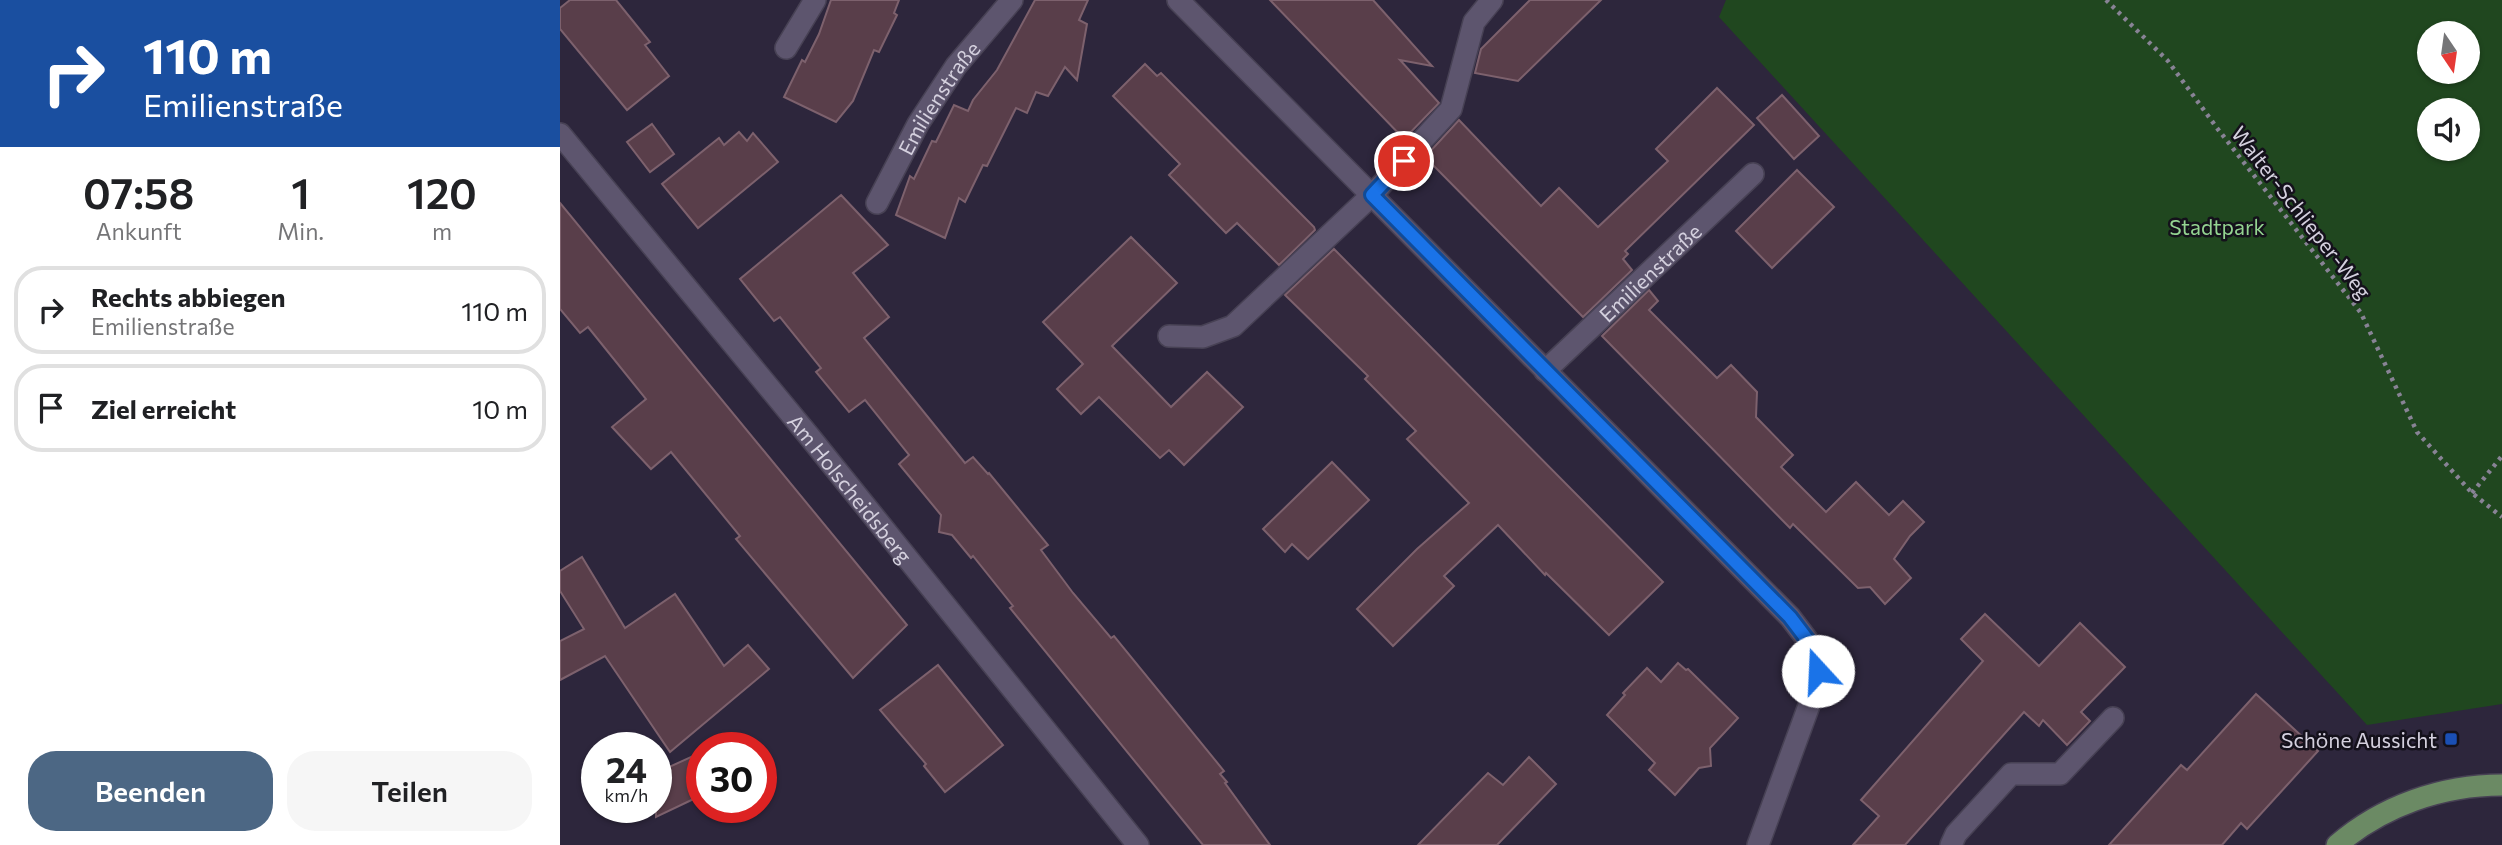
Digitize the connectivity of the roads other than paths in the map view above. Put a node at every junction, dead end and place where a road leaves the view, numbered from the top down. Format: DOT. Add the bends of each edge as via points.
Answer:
graph roads {
  1 [pos="816,0"];
  2 [pos="1012,0"];
  3 [pos="1178,0"];
  4 [pos="1492,0"];
  5 [pos="786,48"];
  6 [pos="560,134"];
  7 [pos="1753,174"];
  8 [pos="1372,195"];
  9 [pos="877,203"];
  10 [pos="1169,337"];
  11 [pos="1545,371"];
  12 [pos="2113,718"];
  13 [pos="2502,785"];
  14 [pos="1138,845"];
  15 [pos="1758,845"];
  16 [pos="1951,845"];
  17 [pos="2337,845"];
  1 -- 5 [label="street"];
  2 -- 9 [label="street, Emilienstraße" via="956,66 918,124"];
  3 -- 8 [label="street"];
  4 -- 8 [label="street" via="1474,22 1451,109"];
  6 -- 14 [label="street, Am Holscheidsberg"];
  7 -- 11 [label="street, Emilienstraße"];
  8 -- 10 [label="street" via="1233,326 1203,337"];
  8 -- 11 [label="street"];
  11 -- 15 [label="street" via="1790,617 1812,646 1818,671 1811,700"];
  12 -- 16 [label="street" via="2060,774 2011,774"];
  13 -- 17 [label="main road" via="2420,796 2353,831"];
}
